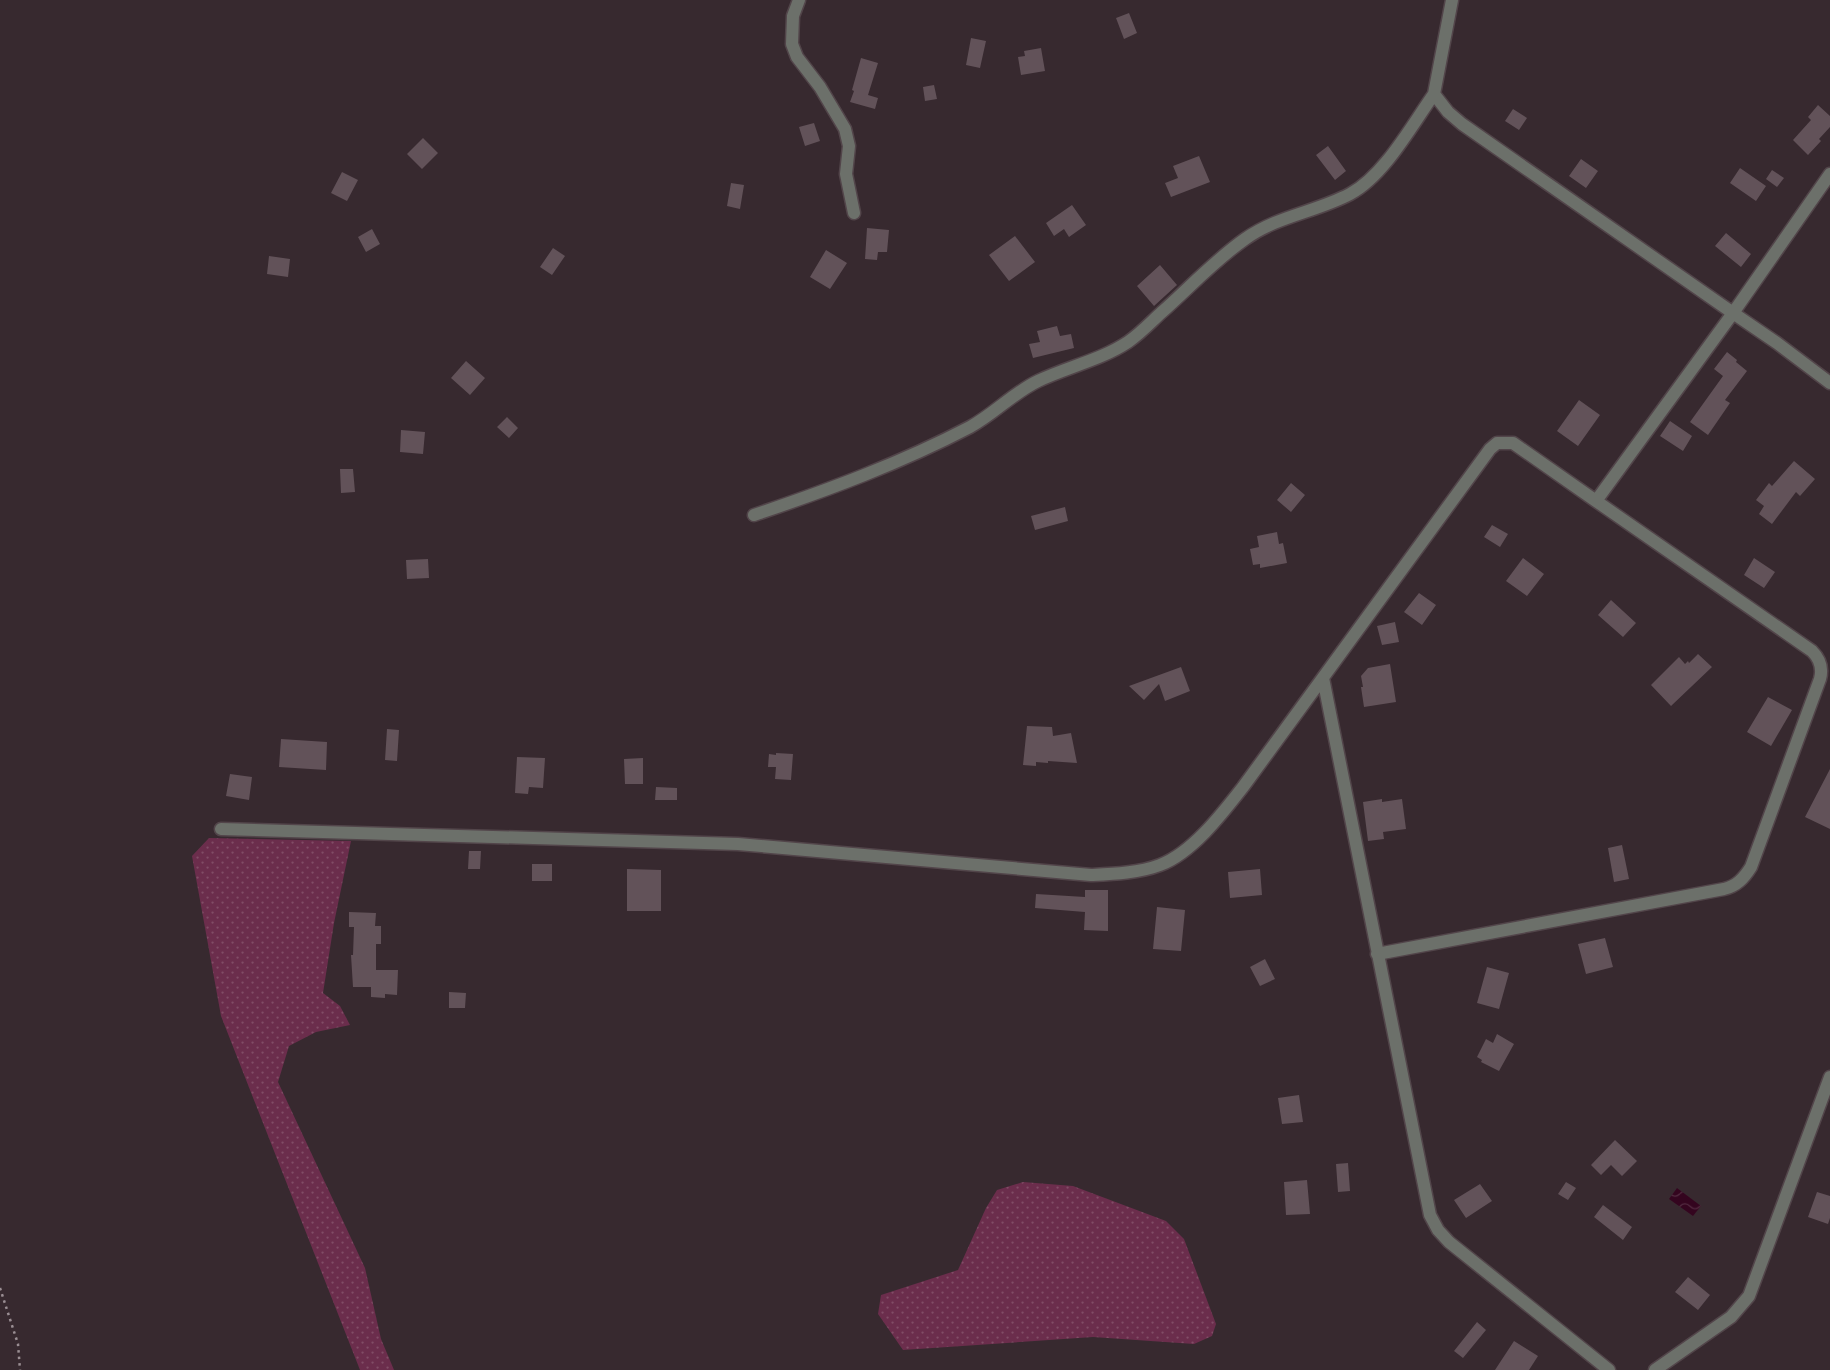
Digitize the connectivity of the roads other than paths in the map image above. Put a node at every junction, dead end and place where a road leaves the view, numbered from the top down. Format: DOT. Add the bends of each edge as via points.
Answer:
graph roads {
  1 [pos="799,0"];
  2 [pos="1452,0"];
  3 [pos="1434,94"];
  4 [pos="1830,174"];
  5 [pos="854,213"];
  6 [pos="1733,312"];
  7 [pos="1830,383"];
  8 [pos="1596,501"];
  9 [pos="754,515"];
  10 [pos="1323,678"];
  11 [pos="222,829"];
  12 [pos="1377,954"];
  13 [pos="1830,1077"];
  14 [pos="1609,1370"];
  15 [pos="1655,1370"];
  1 -- 5 [label="street" via="793,16 792,44 797,57 845,129 849,146 846,174"];
  2 -- 3 [label="street"];
  3 -- 6 [label="street" via="1462,124"];
  3 -- 9 [label="street" via="1366,184 1342,198 1278,221 1251,235 1124,344 1037,382 978,423 948,438 856,479"];
  4 -- 6 [label="street"];
  6 -- 7 [label="street"];
  6 -- 8 [label="street"];
  8 -- 10 [label="street" via="1517,446 1502,442 1493,446"];
  8 -- 12 [label="street" via="1812,651 1818,659 1820,679 1751,867 1741,880 1724,889"];
  10 -- 11 [label="street" via="1239,792 1193,842 1161,865 1122,873 1077,874 720,843"];
  10 -- 12 [label="street"];
  12 -- 14 [label="street" via="1427,1206 1435,1225 1449,1242"];
  13 -- 15 [label="street" via="1746,1300 1726,1321"];
}
